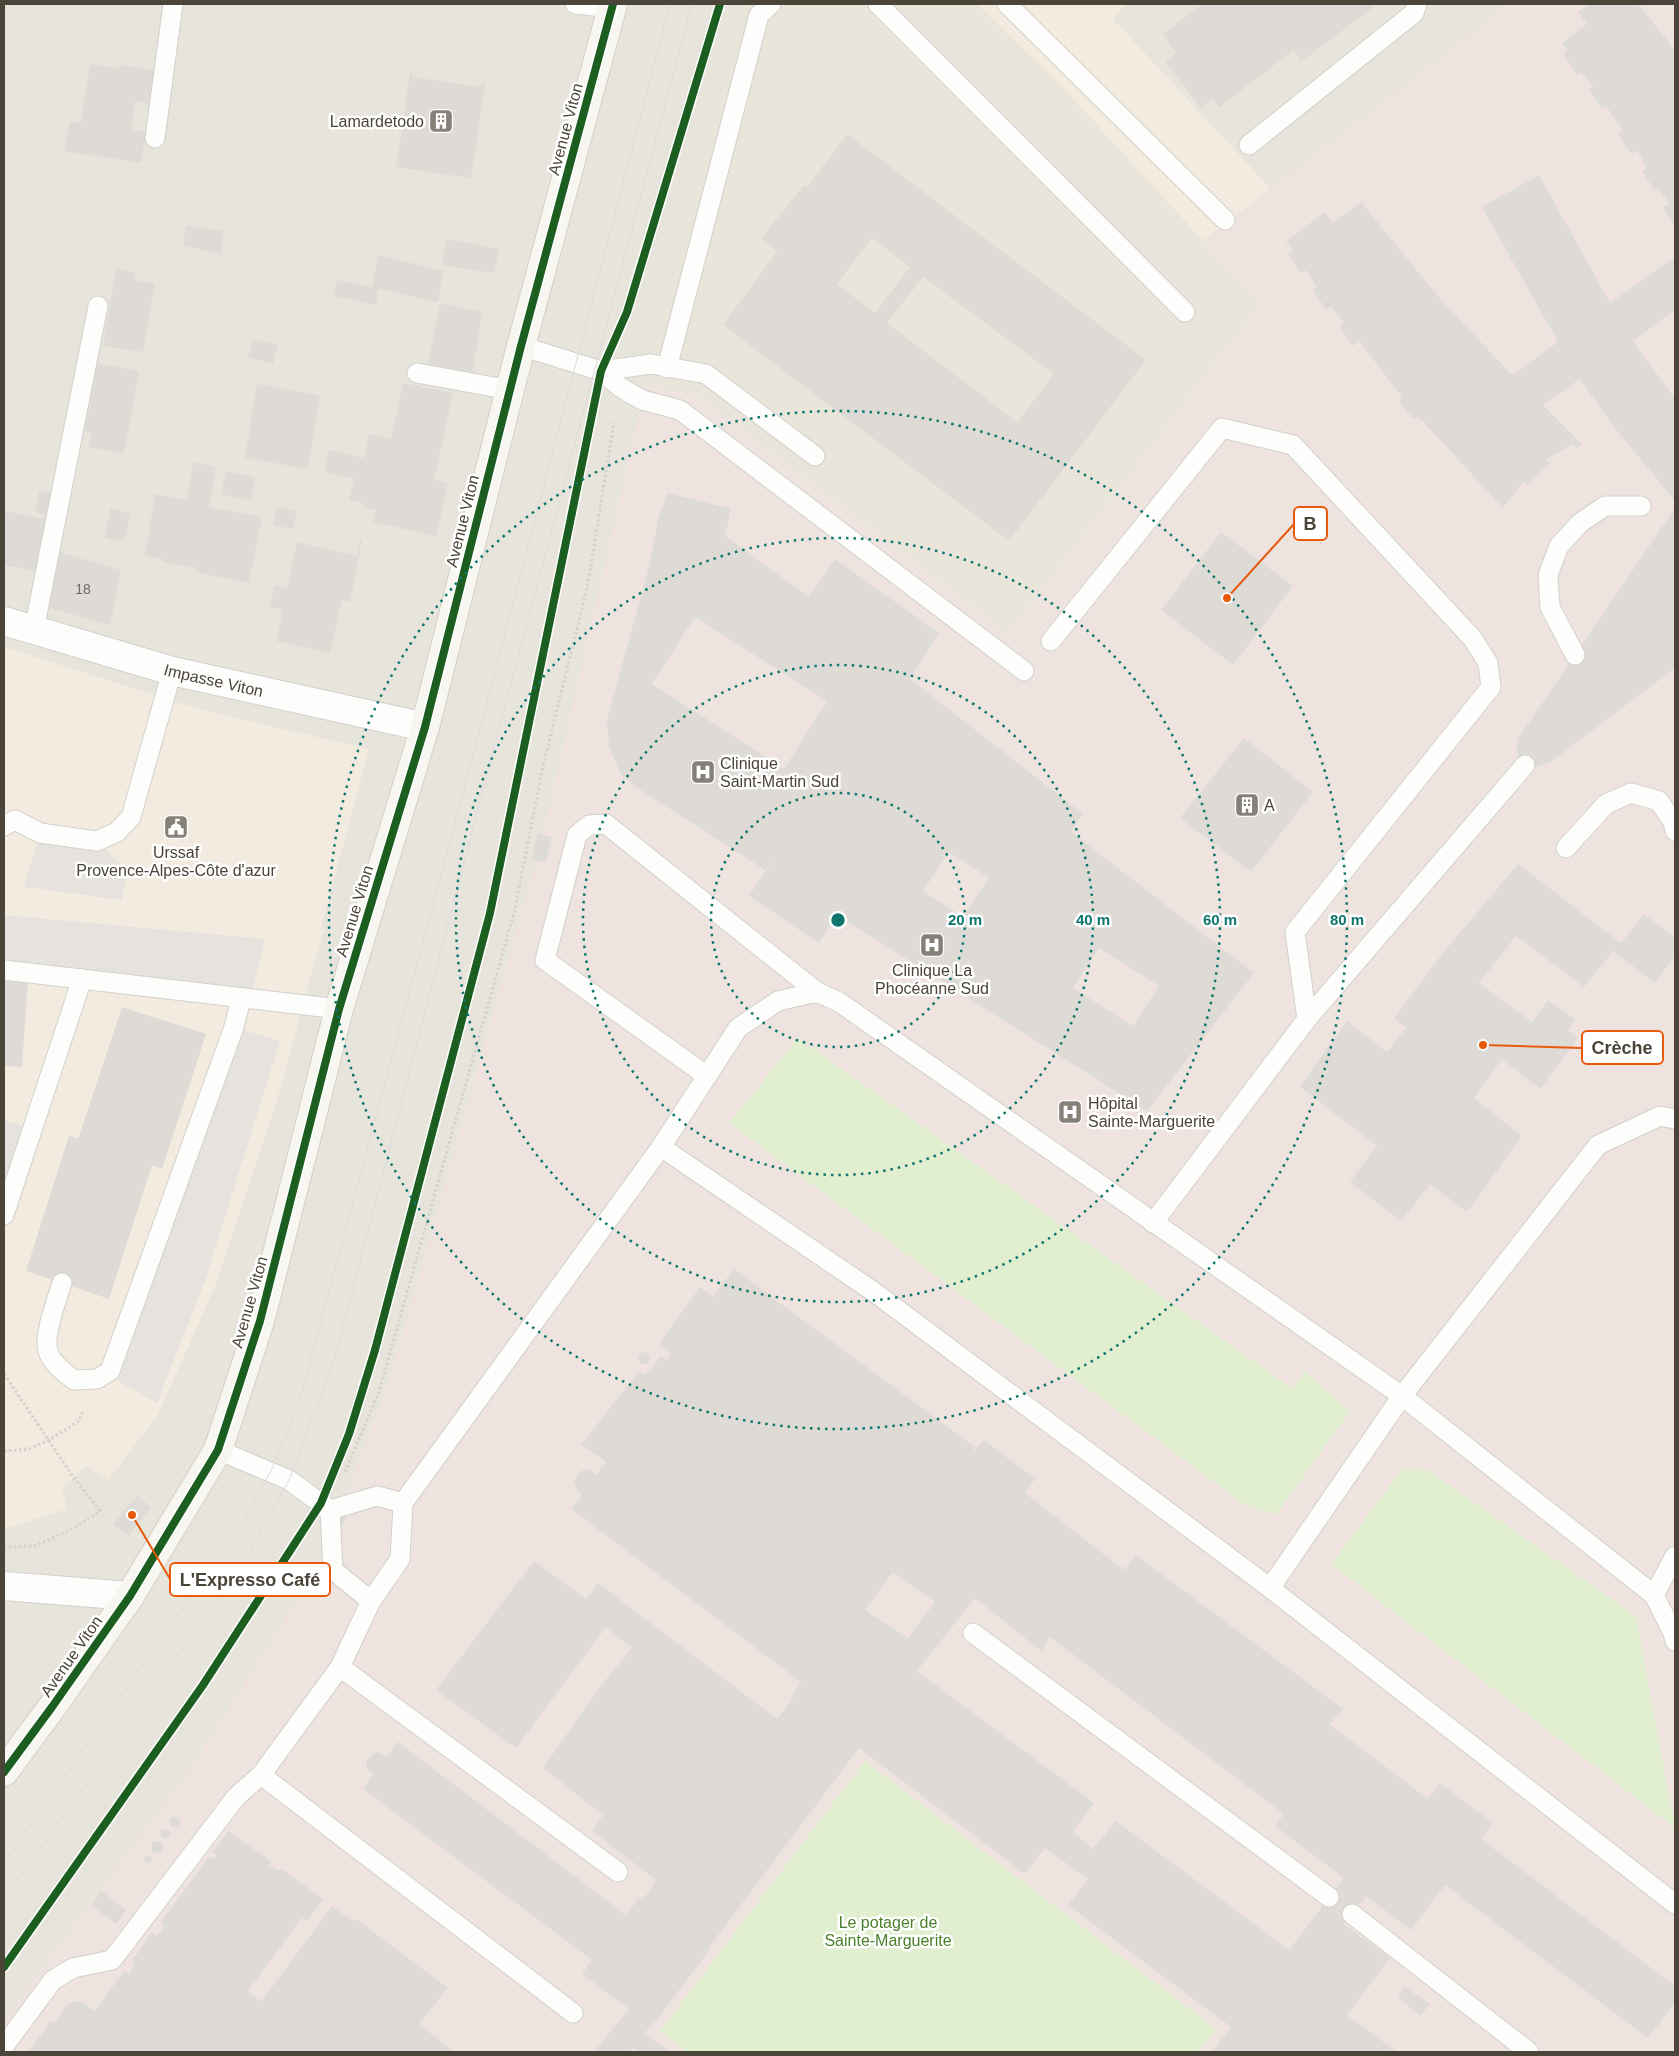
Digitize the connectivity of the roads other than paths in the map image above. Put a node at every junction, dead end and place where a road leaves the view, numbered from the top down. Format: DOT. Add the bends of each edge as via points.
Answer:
graph roads {
  1 [pos="173,4"];
  2 [pos="575,4"];
  3 [pos="771,4"];
  4 [pos="878,4"];
  5 [pos="1007,4"];
  6 [pos="1417,4"];
  7 [pos="612,6"];
  8 [pos="155,138"];
  9 [pos="1249,145"];
  10 [pos="1225,220"];
  11 [pos="98,306"];
  12 [pos="1185,312"];
  13 [pos="521,346"];
  14 [pos="667,368"];
  15 [pos="602,372"];
  16 [pos="417,373"];
  17 [pos="510,390"];
  18 [pos="815,456"];
  19 [pos="1641,506"];
  20 [pos="4,621"];
  21 [pos="34,630"];
  22 [pos="1051,641"];
  23 [pos="1575,655"];
  24 [pos="172,671"];
  25 [pos="1024,671"];
  26 [pos="425,727"];
  27 [pos="1525,765"];
  28 [pos="8,819"];
  29 [pos="1675,831"];
  30 [pos="1566,848"];
  31 [pos="4,970"];
  32 [pos="82,979"];
  33 [pos="817,992"];
  34 [pos="241,999"];
  35 [pos="339,1009"];
  36 [pos="1307,1019"];
  37 [pos="707,1076"];
  38 [pos="1675,1119"];
  39 [pos="661,1147"];
  40 [pos="4,1215"];
  41 [pos="1153,1223"];
  42 [pos="62,1283"];
  43 [pos="1402,1396"];
  44 [pos="218,1450"];
  45 [pos="403,1503"];
  46 [pos="330,1510"];
  47 [pos="1675,1556"];
  48 [pos="4,1586"];
  49 [pos="1270,1588"];
  50 [pos="1654,1595"];
  51 [pos="130,1596"];
  52 [pos="371,1601"];
  53 [pos="973,1633"];
  54 [pos="1675,1641"];
  55 [pos="340,1667"];
  56 [pos="4,1772"];
  57 [pos="262,1775"];
  58 [pos="618,1872"];
  59 [pos="1329,1897"];
  60 [pos="1675,1904"];
  61 [pos="1352,1914"];
  62 [pos="573,2013"];
  63 [pos="4,2046"];
  64 [pos="1529,2052"];
  1 -- 8 [label="lane"];
  2 -- 7 [label="lane"];
  3 -- 14 [label="lane" via="759,15"];
  4 -- 12 [label="lane"];
  5 -- 10 [label="lane"];
  6 -- 9 [label="lane" via="1414,12"];
  7 -- 13 [label="street, Avenue Viton"];
  11 -- 21 [label="lane"];
  13 -- 15 [label="lane"];
  13 -- 17 [label="street, Avenue Viton"];
  14 -- 15 [label="lane" via="651,364"];
  14 -- 18 [label="lane" via="706,374"];
  15 -- 25 [label="lane" via="642,400 680,410"];
  16 -- 17 [label="lane"];
  17 -- 26 [label="street, Avenue Viton"];
  19 -- 23 [label="lane" via="1605,506 1580,524 1559,546 1548,575 1550,607"];
  20 -- 21 [label="street, Impasse Viton"];
  21 -- 24 [label="street, Impasse Viton"];
  22 -- 36 [label="lane" via="1222,428 1293,445 1473,639 1488,663 1491,687 1295,932"];
  24 -- 26 [label="street, Impasse Viton"];
  24 -- 28 [label="lane" via="131,817 117,832 96,841 40,833"];
  26 -- 35 [label="street, Avenue Viton"];
  27 -- 36 [label="lane"];
  29 -- 30 [label="lane" via="1659,800 1631,793 1606,804"];
  31 -- 32 [label="lane"];
  32 -- 34 [label="lane"];
  32 -- 40 [label="lane"];
  33 -- 37 [label="lane" via="778,1000 738,1028"];
  33 -- 37 [label="lane" via="606,824 589,825 577,835 546,960"];
  33 -- 41 [label="lane" via="839,1002"];
  34 -- 35 [label="lane"];
  34 -- 42 [label="lane" via="110,1371 97,1379 74,1380 55,1364 47,1350 47,1337"];
  35 -- 44 [label="street, Avenue Viton" via="260,1321"];
  36 -- 41 [label="lane"];
  37 -- 39 [label="lane"];
  38 -- 43 [label="lane" via="1660,1116 1598,1145"];
  39 -- 45 [label="lane"];
  39 -- 49 [label="lane" via="874,1292"];
  41 -- 43 [label="lane"];
  43 -- 49 [label="lane"];
  43 -- 50 [label="lane"];
  44 -- 46 [label="lane" via="289,1480"];
  44 -- 51 [label="street, Avenue Viton"];
  45 -- 46 [label="lane" via="377,1496"];
  45 -- 52 [label="lane" via="400,1559"];
  46 -- 52 [label="lane" via="333,1570"];
  47 -- 50 [label="lane"];
  48 -- 51 [label="street"];
  49 -- 60 [label="lane"];
  50 -- 54 [label="lane"];
  51 -- 56 [label="street, Avenue Viton"];
  52 -- 55 [label="lane"];
  53 -- 59 [label="lane"];
  55 -- 57 [label="lane"];
  55 -- 58 [label="lane"];
  57 -- 62 [label="lane"];
  57 -- 63 [label="lane" via="236,1797 112,1960 73,1968 53,1980"];
  61 -- 64 [label="lane"];
}
